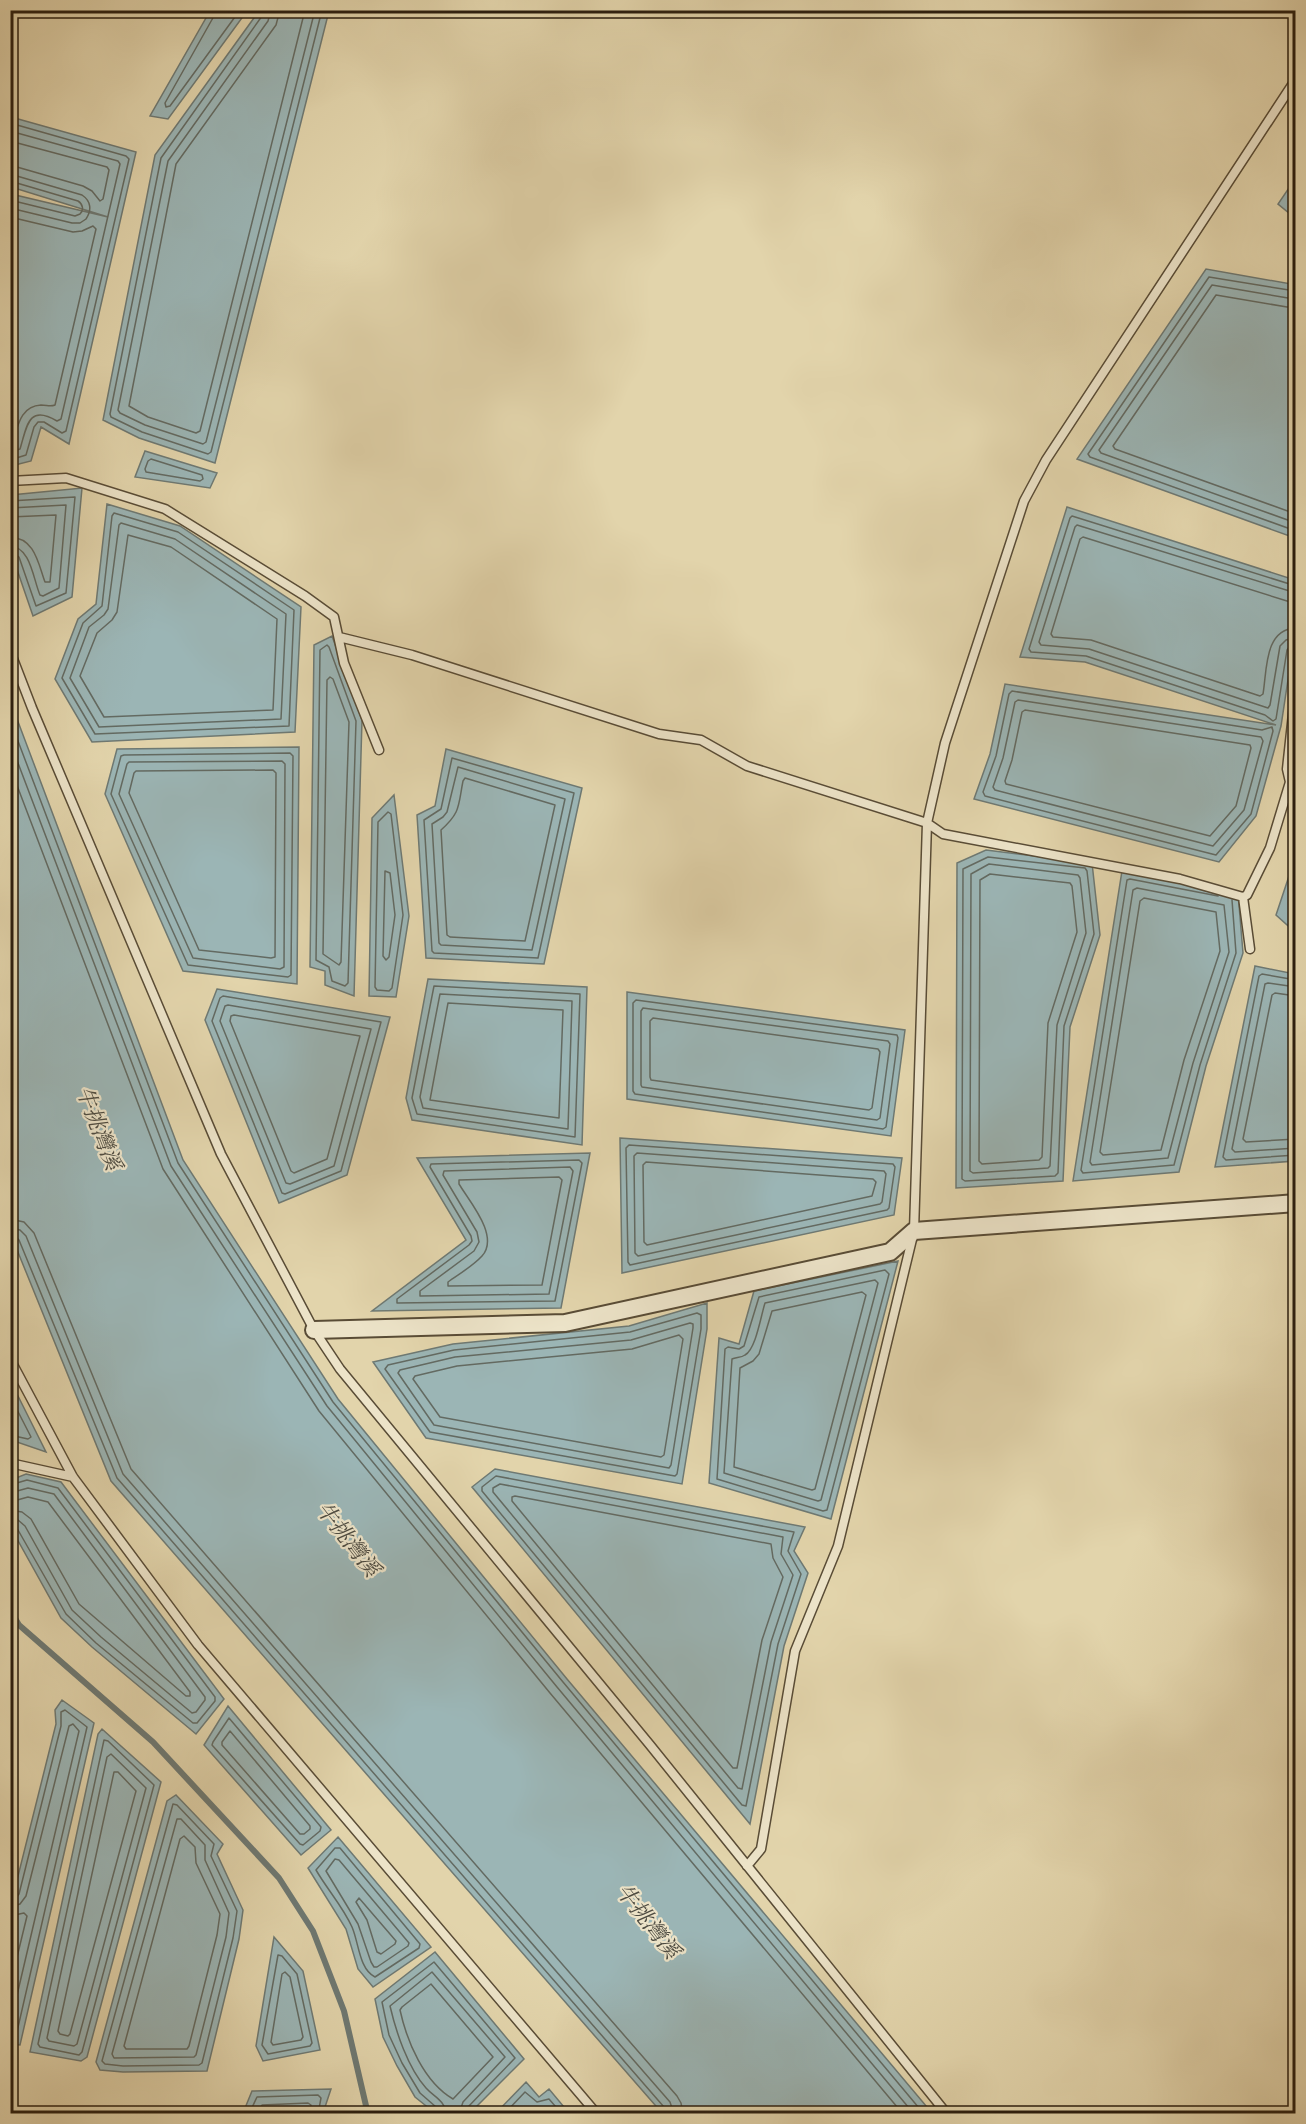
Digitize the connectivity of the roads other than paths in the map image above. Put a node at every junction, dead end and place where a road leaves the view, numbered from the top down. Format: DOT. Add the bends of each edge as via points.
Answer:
graph roads {
  1 [pos="1296,79"];
  2 [pos="10,481"];
  3 [pos="339,637"];
  4 [pos="10,651"];
  5 [pos="1296,686"];
  6 [pos="378,750"];
  7 [pos="1293,783"];
  8 [pos="927,823"];
  9 [pos="1243,897"];
  10 [pos="1250,949"];
  11 [pos="1296,1203"];
  12 [pos="914,1232"];
  13 [pos="314,1330"];
  14 [pos="10,1359"];
  15 [pos="10,1463"];
  16 [pos="73,1477"];
  17 [pos="747,1866"];
  18 [pos="597,2114"];
  19 [pos="947,2114"];
  1 -- 8 [label="lane" via="1046,460 1024,501 945,743"];
  2 -- 3 [label="lane" via="66,478 165,509 334,617"];
  3 -- 6 [label="lane" via="344,663"];
  3 -- 8 [label="lane" via="412,655 659,734 701,740 747,766"];
  4 -- 13 [label="lane" via="221,1154"];
  5 -- 7 [label="lane" via="1287,769"];
  7 -- 9 [label="lane" via="1270,848"];
  8 -- 9 [label="lane" via="942,834 1180,879"];
  8 -- 12 [label="lane"];
  9 -- 10 [label="lane"];
  11 -- 12 [label="street"];
  12 -- 13 [label="street" via="890,1252 565,1323"];
  12 -- 17 [label="lane" via="838,1546 795,1651 761,1850"];
  13 -- 17 [label="lane" via="347,1378"];
  14 -- 16 [label="lane"];
  15 -- 16 [label="lane"];
  16 -- 18 [label="lane" via="198,1645"];
  17 -- 19 [label="lane"];
}
